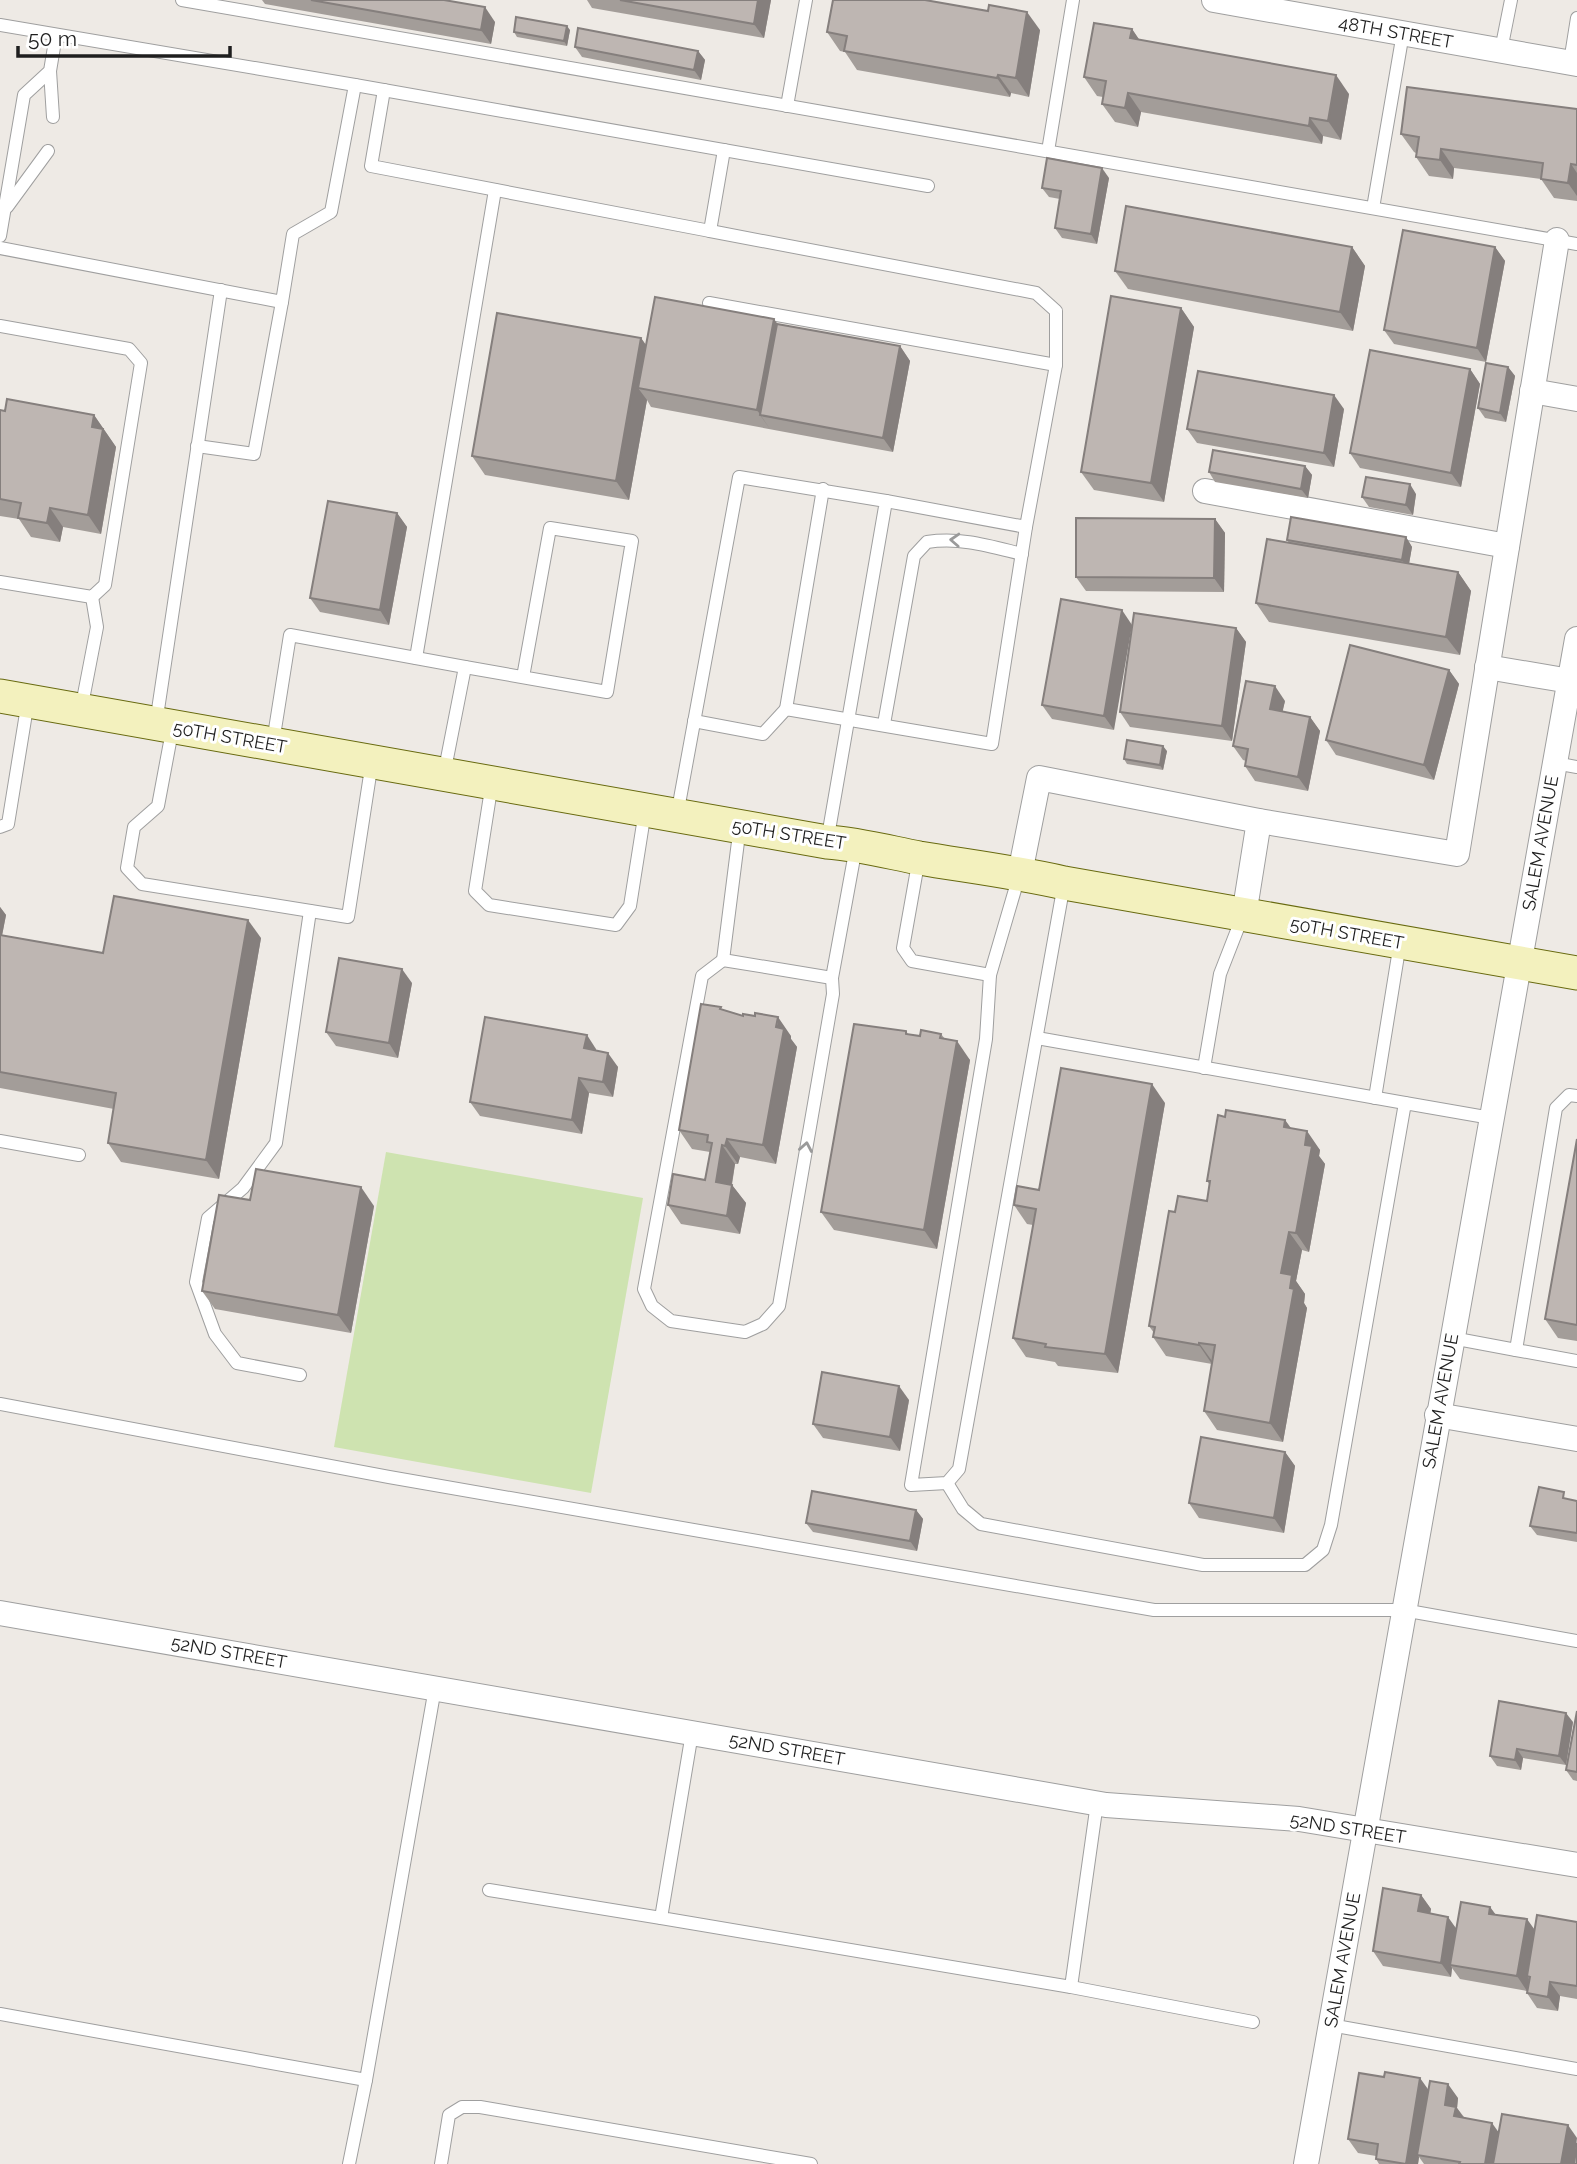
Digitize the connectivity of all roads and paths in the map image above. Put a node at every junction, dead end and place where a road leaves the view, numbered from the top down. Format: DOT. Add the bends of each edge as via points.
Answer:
graph roads {
  1 [pos="183,0"];
  2 [pos="806,0"];
  3 [pos="1073,0"];
  4 [pos="1214,0"];
  5 [pos="1511,0"];
  6 [pos="228,4"];
  7 [pos="1577,18"];
  8 [pos="0,25"];
  9 [pos="1403,33"];
  10 [pos="56,35"];
  11 [pos="1501,50"];
  12 [pos="1573,63"];
  13 [pos="50,71"];
  14 [pos="355,85"];
  15 [pos="384,90"];
  16 [pos="787,106"];
  17 [pos="53,117"];
  18 [pos="724,150"];
  19 [pos="48,151"];
  20 [pos="1048,151"];
  21 [pos="928,186"];
  22 [pos="495,190"];
  23 [pos="1373,208"];
  24 [pos="5,210"];
  25 [pos="710,231"];
  26 [pos="0,236"];
  27 [pos="1567,242"];
  28 [pos="0,248"];
  29 [pos="221,290"];
  30 [pos="282,302"];
  31 [pos="709,303"];
  32 [pos="0,326"];
  33 [pos="1056,365"];
  34 [pos="1532,391"];
  35 [pos="1577,399"];
  36 [pos="197,446"];
  37 [pos="823,489"];
  38 [pos="1205,491"];
  39 [pos="886,501"];
  40 [pos="1026,527"];
  41 [pos="1507,546"];
  42 [pos="1022,554"];
  43 [pos="0,582"];
  44 [pos="92,597"];
  45 [pos="1577,639"];
  46 [pos="416,658"];
  47 [pos="465,667"];
  48 [pos="1487,667"];
  49 [pos="1573,670"];
  50 [pos="523,677"];
  51 [pos="14,699"];
  52 [pos="786,709"];
  53 [pos="81,710"];
  54 [pos="849,719"];
  55 [pos="694,721"];
  56 [pos="884,724"];
  57 [pos="164,725"];
  58 [pos="272,744"];
  59 [pos="372,762"];
  60 [pos="1566,765"];
  61 [pos="444,774"];
  62 [pos="492,783"];
  63 [pos="662,812"];
  64 [pos="1259,821"];
  65 [pos="740,826"];
  66 [pos="0,827"];
  67 [pos="841,843"];
  68 [pos="919,858"];
  69 [pos="1020,873"];
  70 [pos="1064,883"];
  71 [pos="310,911"];
  72 [pos="1244,915"];
  73 [pos="1400,942"];
  74 [pos="723,960"];
  75 [pos="1519,963"];
  76 [pos="1577,973"];
  77 [pos="990,975"];
  78 [pos="832,978"];
  79 [pos="1037,1038"];
  80 [pos="1204,1068"];
  81 [pos="1577,1096"];
  82 [pos="1375,1098"];
  83 [pos="1405,1103"];
  84 [pos="1491,1118"];
  85 [pos="0,1141"];
  86 [pos="79,1155"];
  87 [pos="1452,1338"];
  88 [pos="1516,1350"];
  89 [pos="1577,1361"];
  90 [pos="300,1375"];
  91 [pos="0,1404"];
  92 [pos="1437,1415"];
  93 [pos="1577,1438"];
  94 [pos="947,1483"];
  95 [pos="1403,1611"];
  96 [pos="0,1613"];
  97 [pos="1577,1641"];
  98 [pos="435,1688"];
  99 [pos="692,1733"];
  100 [pos="1097,1803"];
  101 [pos="1364,1830"];
  102 [pos="1577,1865"];
  103 [pos="489,1890"];
  104 [pos="662,1918"];
  105 [pos="1071,1987"];
  106 [pos="0,2014"];
  107 [pos="1253,2022"];
  108 [pos="1330,2025"];
  109 [pos="1577,2069"];
  110 [pos="366,2080"];
  111 [pos="349,2164"];
  112 [pos="441,2164"];
  113 [pos="811,2164"];
  114 [pos="1306,2164"];
  1 -- 6 [label="lane"];
  2 -- 16 [label="lane"];
  3 -- 20 [label="lane"];
  4 -- 9 [label="street, 48TH STREET"];
  5 -- 11 [label="lane"];
  6 -- 16 [label="lane"];
  7 -- 12 [label="lane"];
  8 -- 10 [label="lane"];
  9 -- 11 [label="street, 48TH STREET"];
  9 -- 23 [label="lane"];
  10 -- 13 [label="lane"];
  10 -- 14 [label="lane"];
  11 -- 12 [label="street, 48TH STREET"];
  13 -- 17 [label="lane"];
  13 -- 24 [label="lane" via="24,95"];
  14 -- 15 [label="lane"];
  14 -- 30 [label="lane" via="331,212 293,234"];
  15 -- 18 [label="lane"];
  15 -- 22 [label="lane" via="371,166"];
  16 -- 20 [label="lane"];
  18 -- 21 [label="lane"];
  18 -- 25 [label="lane"];
  19 -- 24 [label="lane"];
  20 -- 23 [label="lane"];
  22 -- 25 [label="lane"];
  22 -- 46 [label="lane"];
  23 -- 27 [label="lane"];
  24 -- 26 [label="lane"];
  25 -- 33 [label="lane" via="1036,293 1056,311"];
  27 -- 34 [label="street"];
  28 -- 29 [label="lane"];
  29 -- 30 [label="lane"];
  29 -- 36 [label="lane"];
  30 -- 36 [label="lane" via="254,454"];
  31 -- 33 [label="lane"];
  32 -- 44 [label="lane" via="129,349 141,363 105,586"];
  33 -- 40 [label="lane"];
  34 -- 35 [label="street"];
  34 -- 41 [label="street"];
  36 -- 57 [label="lane"];
  37 -- 39 [label="lane"];
  37 -- 52 [label="lane"];
  37 -- 55 [label="lane" via="739,477"];
  38 -- 41 [label="street"];
  39 -- 40 [label="lane"];
  39 -- 54 [label="lane"];
  40 -- 42 [label="lane"];
  41 -- 48 [label="street"];
  42 -- 56 [label="lane, one-way" via="949,539 928,542 914,556"];
  42 -- 56 [label="lane" via="992,744"];
  43 -- 44 [label="lane"];
  44 -- 53 [label="lane" via="97,626"];
  45 -- 49 [label="street, SALEM AVENUE"];
  46 -- 47 [label="lane"];
  46 -- 58 [label="lane" via="290,635"];
  47 -- 50 [label="lane"];
  47 -- 61 [label="lane"];
  48 -- 49 [label="street"];
  48 -- 64 [label="street" via="1457,854"];
  49 -- 60 [label="street, SALEM AVENUE"];
  50 -- 50 [label="lane" via="607,692 632,541 550,528"];
  51 -- 53 [label="main road, 50TH STREET"];
  51 -- 66 [label="lane" via="8,824"];
  52 -- 54 [label="lane"];
  52 -- 55 [label="lane" via="763,734"];
  53 -- 57 [label="main road, 50TH STREET"];
  54 -- 56 [label="lane"];
  54 -- 67 [label="lane"];
  55 -- 63 [label="lane"];
  57 -- 58 [label="main road, 50TH STREET"];
  57 -- 71 [label="lane" via="158,806 134,827 127,868 142,884"];
  58 -- 59 [label="main road, 50TH STREET"];
  59 -- 61 [label="main road, 50TH STREET"];
  59 -- 71 [label="lane" via="348,917"];
  60 -- 75 [label="street, SALEM AVENUE"];
  61 -- 62 [label="main road, 50TH STREET"];
  62 -- 63 [label="main road, 50TH STREET"];
  62 -- 63 [label="lane" via="475,891 489,905 617,925 630,906"];
  63 -- 65 [label="main road, 50TH STREET"];
  64 -- 69 [label="street" via="1039,778"];
  64 -- 72 [label="street"];
  65 -- 67 [label="main road, 50TH STREET"];
  65 -- 74 [label="lane"];
  67 -- 68 [label="main road, 50TH STREET"];
  67 -- 78 [label="lane"];
  68 -- 69 [label="main road, 50TH STREET"];
  68 -- 77 [label="lane" via="903,948 912,961"];
  69 -- 70 [label="main road, 50TH STREET"];
  69 -- 77 [label="lane"];
  70 -- 72 [label="main road, 50TH STREET"];
  70 -- 79 [label="lane"];
  71 -- 90 [label="lane" via="276,1143 243,1188 208,1219 196,1282 215,1334 237,1363"];
  72 -- 73 [label="main road, 50TH STREET"];
  72 -- 80 [label="lane" via="1220,974"];
  73 -- 75 [label="main road, 50TH STREET"];
  73 -- 82 [label="lane"];
  74 -- 78 [label="lane"];
  74 -- 78 [label="lane, one-way" via="702,976 644,1289 652,1307 671,1321 745,1332 764,1324 779,1306 833,994"];
  75 -- 76 [label="main road, 50TH STREET"];
  75 -- 84 [label="street, SALEM AVENUE"];
  77 -- 94 [label="lane" via="986,1039 911,1485"];
  79 -- 80 [label="lane"];
  79 -- 94 [label="lane" via="959,1469"];
  80 -- 82 [label="lane"];
  81 -- 88 [label="lane" via="1569,1095 1556,1108"];
  82 -- 83 [label="lane"];
  83 -- 84 [label="lane"];
  83 -- 94 [label="lane" via="1331,1525 1323,1550 1305,1566 1203,1565 981,1524 963,1509"];
  84 -- 87 [label="street, SALEM AVENUE"];
  85 -- 86 [label="lane"];
  87 -- 88 [label="lane"];
  87 -- 92 [label="street, SALEM AVENUE"];
  88 -- 89 [label="lane"];
  91 -- 95 [label="lane" via="1154,1610"];
  92 -- 93 [label="street"];
  92 -- 95 [label="street, SALEM AVENUE"];
  95 -- 97 [label="lane"];
  95 -- 101 [label="street, SALEM AVENUE"];
  96 -- 98 [label="street, 52ND STREET"];
  98 -- 99 [label="street, 52ND STREET"];
  98 -- 110 [label="lane"];
  99 -- 100 [label="street, 52ND STREET"];
  99 -- 104 [label="lane"];
  100 -- 101 [label="street, 52ND STREET" via="1299,1819"];
  100 -- 105 [label="lane"];
  101 -- 102 [label="street, 52ND STREET"];
  101 -- 108 [label="street, SALEM AVENUE"];
  103 -- 104 [label="lane"];
  104 -- 105 [label="lane"];
  105 -- 107 [label="lane"];
  106 -- 110 [label="lane"];
  108 -- 109 [label="lane"];
  108 -- 114 [label="street, SALEM AVENUE"];
  110 -- 111 [label="lane"];
  112 -- 113 [label="lane" via="449,2115 462,2107"];
}
